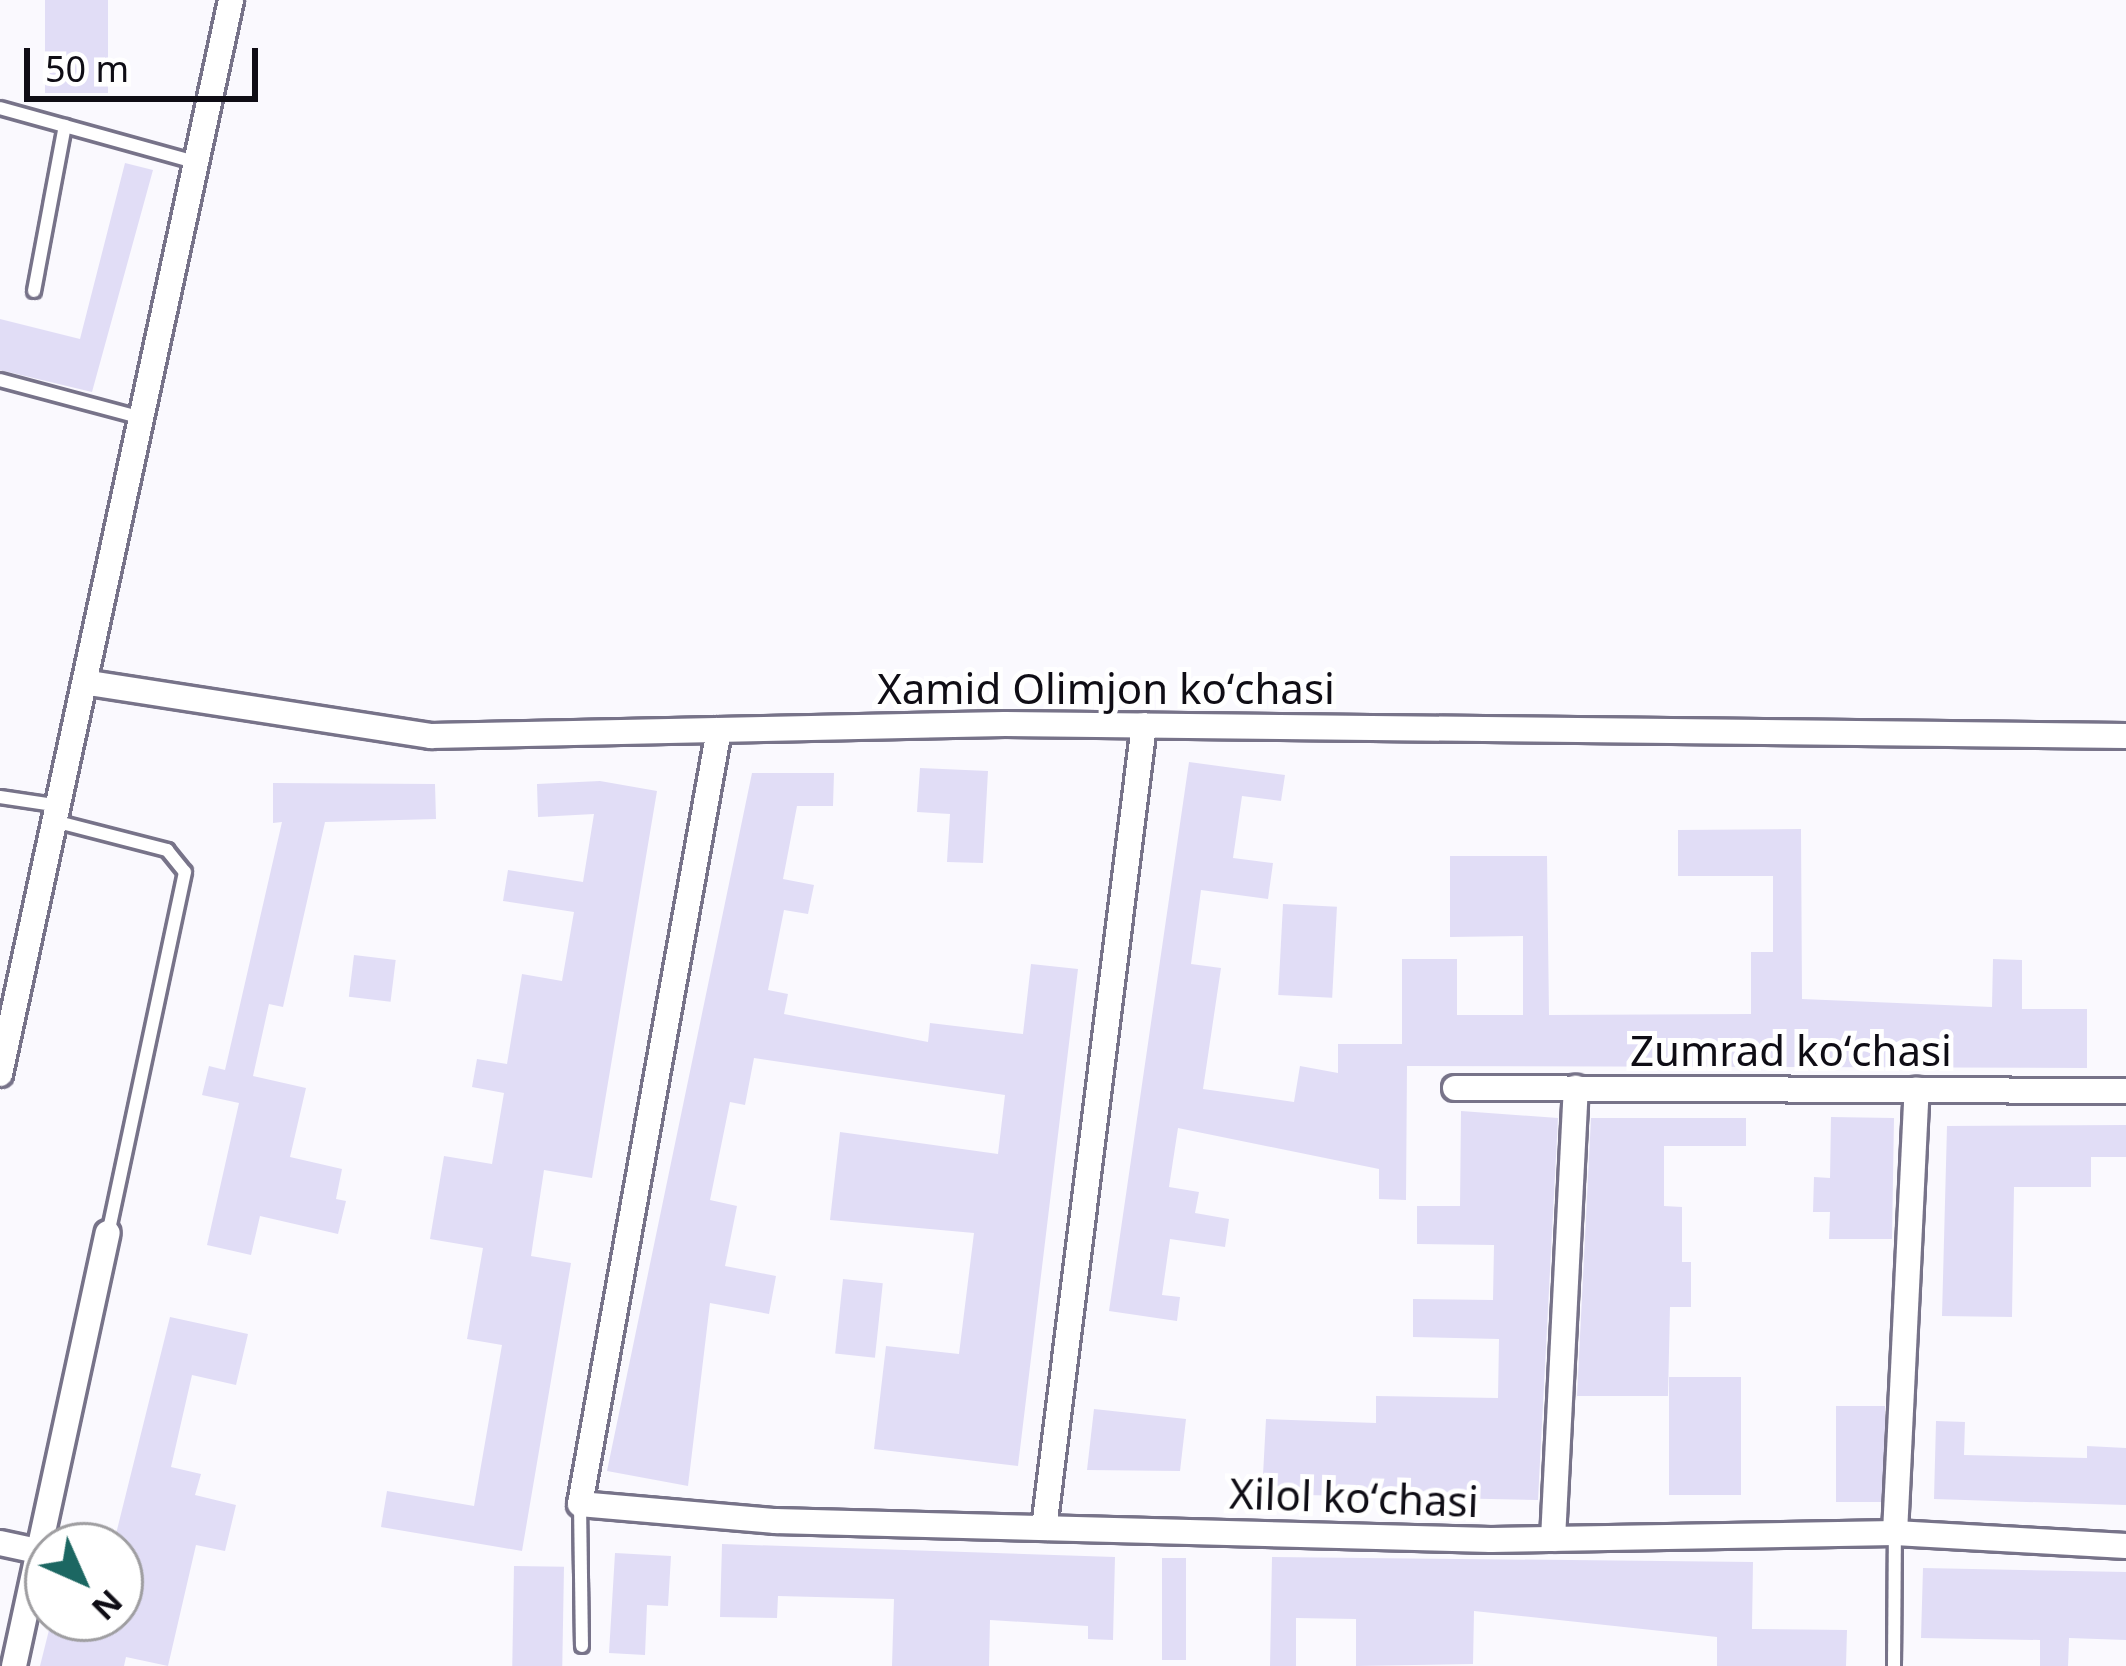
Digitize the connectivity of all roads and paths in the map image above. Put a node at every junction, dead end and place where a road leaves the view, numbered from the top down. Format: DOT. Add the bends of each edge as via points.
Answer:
graph roads {
  1 [pos="231,0"];
  2 [pos="0,108"];
  3 [pos="65,126"];
  4 [pos="199,163"];
  5 [pos="34,290"];
  6 [pos="0,380"];
  7 [pos="138,417"];
  8 [pos="89,683"];
  9 [pos="1144,725"];
  10 [pos="719,730"];
  11 [pos="2126,736"];
  12 [pos="0,797"];
  13 [pos="59,814"];
  14 [pos="0,1074"];
  15 [pos="1455,1088"];
  16 [pos="1576,1088"];
  17 [pos="1917,1090"];
  18 [pos="2126,1090"];
  19 [pos="108,1233"];
  20 [pos="580,1504"];
  21 [pos="43,1522"];
  22 [pos="1044,1528"];
  23 [pos="1895,1533"];
  24 [pos="1553,1539"];
  25 [pos="2126,1546"];
  26 [pos="24,1616"];
  27 [pos="582,1646"];
  28 [pos="14,1666"];
  29 [pos="1894,1666"];
  1 -- 4 [label="street"];
  2 -- 3 [label="lane"];
  3 -- 4 [label="lane"];
  3 -- 5 [label="lane"];
  4 -- 7 [label="street"];
  6 -- 7 [label="lane"];
  7 -- 8 [label="street"];
  8 -- 10 [label="street, Xamid Olimjon koʻchasi" via="431,736"];
  8 -- 13 [label="street"];
  9 -- 10 [label="street, Xamid Olimjon koʻchasi"];
  9 -- 11 [label="street, Xamid Olimjon koʻchasi"];
  9 -- 22 [label="street"];
  10 -- 20 [label="street"];
  12 -- 13 [label="lane"];
  13 -- 14 [label="street"];
  13 -- 19 [label="lane" via="166,850 185,872"];
  15 -- 16 [label="street, Zumrad koʻchasi"];
  16 -- 17 [label="street, Zumrad koʻchasi"];
  16 -- 24 [label="street"];
  17 -- 18 [label="street, Zumrad koʻchasi"];
  17 -- 23 [label="street"];
  19 -- 21 [label="street"];
  20 -- 22 [label="street, Xilol koʻchasi"];
  20 -- 27 [label="lane"];
  22 -- 24 [label="street, Xilol koʻchasi"];
  23 -- 24 [label="street, Xilol koʻchasi"];
  23 -- 25 [label="street, Xilol koʻchasi"];
  23 -- 29 [label="lane"];
  26 -- 28 [label="street"];
}
